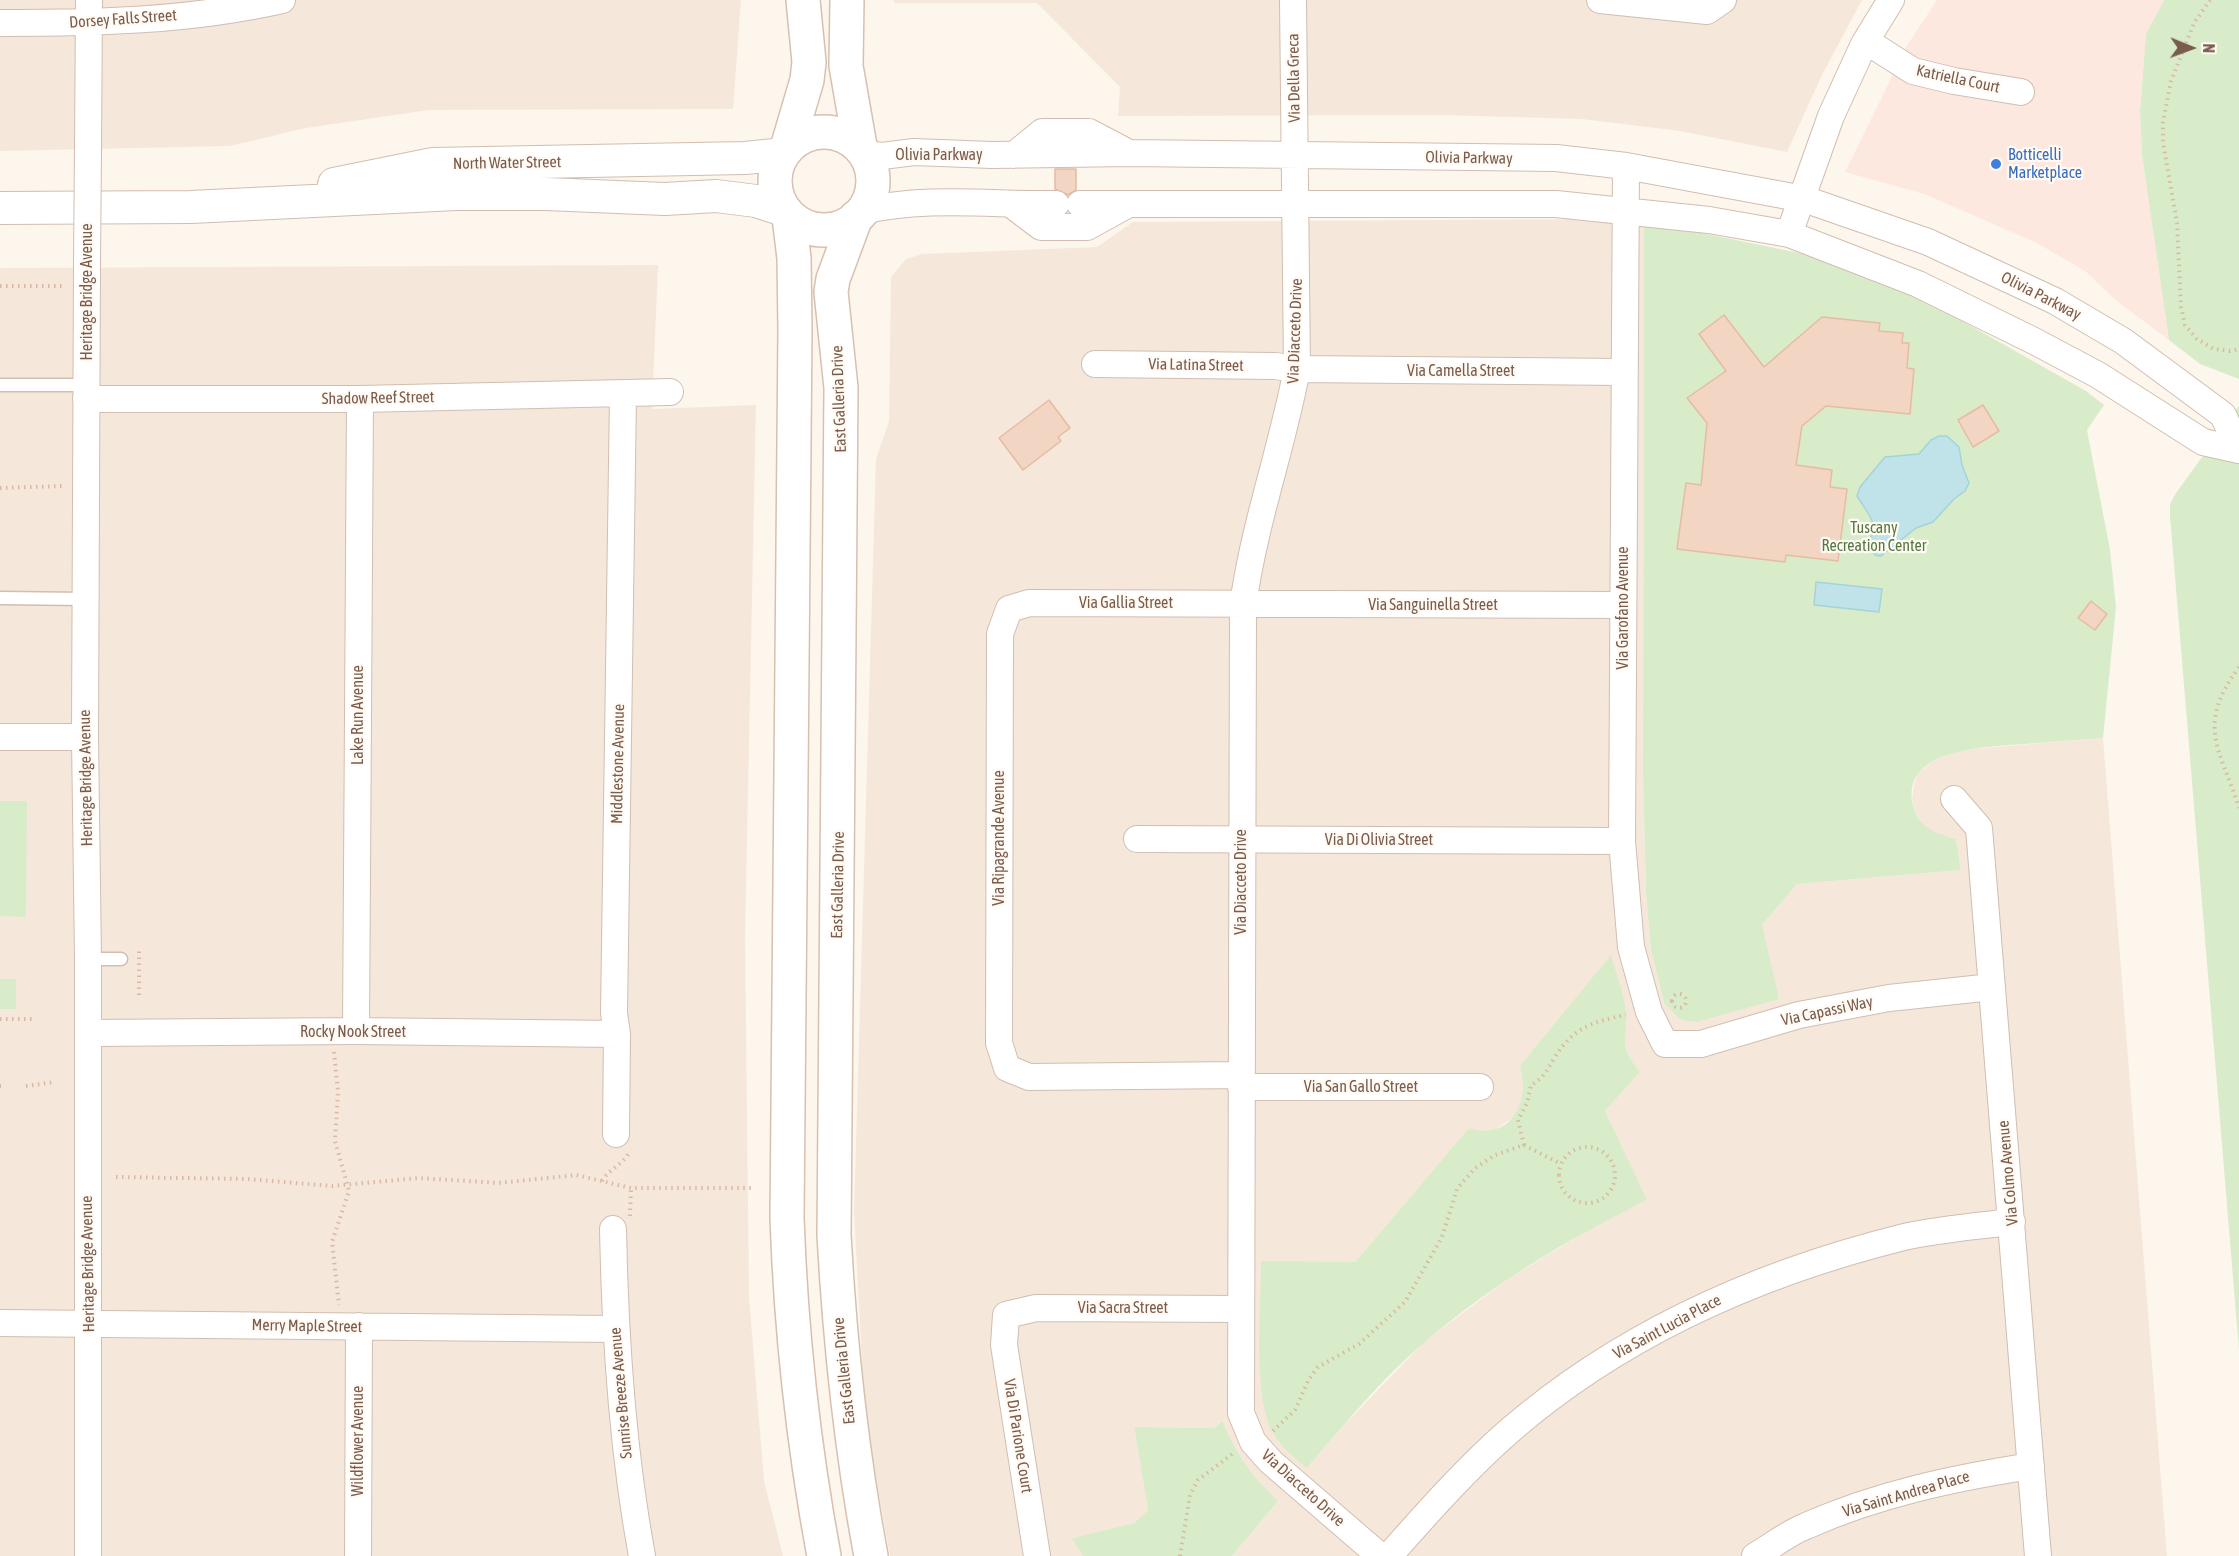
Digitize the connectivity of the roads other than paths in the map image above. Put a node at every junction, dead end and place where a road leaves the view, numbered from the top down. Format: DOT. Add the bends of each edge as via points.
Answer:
graph roads {
  1 [pos="282,0"];
  2 [pos="803,0"];
  3 [pos="847,0"];
  4 [pos="1293,0"];
  5 [pos="1600,0"];
  6 [pos="1891,0"];
  7 [pos="1715,5"];
  8 [pos="89,11"];
  9 [pos="0,23"];
  10 [pos="1866,41"];
  11 [pos="2021,92"];
  12 [pos="786,150"];
  13 [pos="862,150"];
  14 [pos="1294,156"];
  15 [pos="1626,166"];
  16 [pos="1804,200"];
  17 [pos="1296,202"];
  18 [pos="1130,203"];
  19 [pos="233,204"];
  20 [pos="1012,205"];
  21 [pos="0,208"];
  22 [pos="1625,209"];
  23 [pos="787,214"];
  24 [pos="860,214"];
  25 [pos="1789,234"];
  26 [pos="1095,364"];
  27 [pos="1297,369"];
  28 [pos="1624,372"];
  29 [pos="0,385"];
  30 [pos="87,392"];
  31 [pos="670,392"];
  32 [pos="623,394"];
  33 [pos="360,399"];
  34 [pos="2239,450"];
  35 [pos="0,598"];
  36 [pos="85,599"];
  37 [pos="1243,605"];
  38 [pos="1623,605"];
  39 [pos="1009,609"];
  40 [pos="0,736"];
  41 [pos="85,737"];
  42 [pos="1954,799"];
  43 [pos="1137,839"];
  44 [pos="1241,840"];
  45 [pos="1622,841"];
  46 [pos="88,959"];
  47 [pos="121,960"];
  48 [pos="1992,987"];
  49 [pos="356,1031"];
  50 [pos="88,1033"];
  51 [pos="617,1034"];
  52 [pos="1665,1044"];
  53 [pos="1007,1068"];
  54 [pos="1241,1081"];
  55 [pos="1480,1087"];
  56 [pos="624,1141"];
  57 [pos="2012,1222"];
  58 [pos="622,1225"];
  59 [pos="1241,1309"];
  60 [pos="1006,1315"];
  61 [pos="0,1323"];
  62 [pos="89,1324"];
  63 [pos="359,1326"];
  64 [pos="614,1329"];
  65 [pos="2031,1466"];
  66 [pos="88,1556"];
  67 [pos="358,1556"];
  68 [pos="642,1556"];
  69 [pos="824,1556"];
  70 [pos="871,1556"];
  71 [pos="1037,1556"];
  72 [pos="1380,1556"];
  73 [pos="1389,1556"];
  74 [pos="1755,1556"];
  75 [pos="2038,1556"];
  1 -- 8 [label="street, Dorsey Falls Street" via="169,17"];
  2 -- 12 [label="main road" via="807,80"];
  3 -- 13 [label="main road" via="846,66"];
  4 -- 14 [label="street, Via Della Greca"];
  5 -- 7 [label="street"];
  6 -- 10 [label="street"];
  8 -- 9 [label="street, Dorsey Falls Street"];
  8 -- 30 [label="street, Heritage Bridge Avenue, bridge"];
  10 -- 11 [label="street, Katriella Court" via="1913,71"];
  10 -- 16 [label="street" via="1831,116"];
  12 -- 13 [label="main road" via="804,135 820,131 836,132"];
  12 -- 19 [label="street, North Water Street" via="746,158 433,164"];
  12 -- 23 [label="main road" via="775,171 774,188"];
  13 -- 14 [label="street, Olivia Parkway" via="882,156 914,152 1014,154 1042,132 1089,132 1130,153"];
  13 -- 24 [label="main road" via="873,180 871,196"];
  14 -- 15 [label="street, Olivia Parkway" via="1556,158"];
  14 -- 17 [label="street, Via Diacceto Drive"];
  15 -- 16 [label="street, Olivia Parkway"];
  15 -- 22 [label="street, Via Garofano Avenue"];
  16 -- 25 [label="street"];
  16 -- 34 [label="street, Olivia Parkway" via="1928,242 2055,301 2123,341 2223,415"];
  17 -- 18 [label="street, Olivia Parkway"];
  17 -- 22 [label="street, Olivia Parkway" via="1557,204"];
  17 -- 27 [label="street, Via Diacceto Drive"];
  18 -- 20 [label="street, Olivia Parkway"];
  18 -- 20 [label="street, Olivia Parkway" via="1087,227 1041,227"];
  19 -- 21 [label="street, North Water Street"];
  19 -- 23 [label="street, North Water Street" via="456,194 665,200 716,196 756,201"];
  20 -- 24 [label="street, Olivia Parkway" via="888,205"];
  22 -- 25 [label="street, Olivia Parkway"];
  22 -- 28 [label="street, Via Garofano Avenue"];
  23 -- 24 [label="main road" via="803,226 819,230 836,229"];
  23 -- 69 [label="main road" via="794,258 795,330 787,1218 798,1392"];
  24 -- 70 [label="main road, East Galleria Drive" via="831,292 841,388 834,1235 839,1332 854,1461"];
  25 -- 34 [label="street, Olivia Parkway" via="1929,289 2098,375 2203,442"];
  26 -- 27 [label="street, Via Latina Street"];
  27 -- 28 [label="street, Via Camella Street"];
  27 -- 37 [label="street, Via Diacceto Drive" via="1289,415 1250,553"];
  28 -- 38 [label="street, Via Garofano Avenue"];
  29 -- 30 [label="lane"];
  30 -- 33 [label="street, Shadow Reef Street"];
  30 -- 36 [label="street, Heritage Bridge Avenue"];
  31 -- 32 [label="street, Shadow Reef Street"];
  32 -- 33 [label="street, Shadow Reef Street"];
  32 -- 51 [label="street, Middlestone Avenue" via="614,1013"];
  33 -- 49 [label="street, Lake Run Avenue"];
  35 -- 36 [label="lane"];
  36 -- 41 [label="street, Heritage Bridge Avenue"];
  37 -- 38 [label="street, Via Sanguinella Street"];
  37 -- 39 [label="street, Via Gallia Street" via="1029,603"];
  37 -- 44 [label="street, Via Diacceto Drive"];
  38 -- 45 [label="street, Via Garofano Avenue"];
  39 -- 53 [label="street, Via Ripagrande Avenue" via="999,634 999,1043"];
  40 -- 41 [label="street"];
  41 -- 46 [label="street, Heritage Bridge Avenue"];
  42 -- 48 [label="street, Via Colmo Avenue" via="1979,828"];
  43 -- 44 [label="street, Via Di Olivia Street"];
  44 -- 45 [label="street, Via Di Olivia Street"];
  44 -- 54 [label="street, Via Diacceto Drive"];
  45 -- 52 [label="street, Via Garofano Avenue" via="1631,947 1649,1012"];
  46 -- 47 [label="lane"];
  46 -- 50 [label="street, Heritage Bridge Avenue"];
  48 -- 52 [label="street, Via Capassi Way" via="1889,998 1799,1015 1701,1044"];
  48 -- 57 [label="street, Via Colmo Avenue"];
  49 -- 50 [label="street, Rocky Nook Street"];
  49 -- 51 [label="street, Rocky Nook Street"];
  50 -- 62 [label="street, Heritage Bridge Avenue"];
  51 -- 56 [label="street, Middlestone Avenue"];
  53 -- 54 [label="street, Via San Gallo Street" via="1029,1077"];
  54 -- 55 [label="street, Via San Gallo Street"];
  54 -- 59 [label="street, Via Diacceto Drive"];
  57 -- 65 [label="street, Via Colmo Avenue"];
  57 -- 73 [label="street, Via Saint Lucia Place" via="1906,1236 1792,1269 1697,1307 1593,1366 1509,1431 1451,1485"];
  58 -- 64 [label="street, Sunrise Breeze Avenue"];
  59 -- 60 [label="street, Via Sacra Street" via="1036,1308"];
  59 -- 72 [label="street, Via Diacceto Drive" via="1241,1413 1253,1442"];
  60 -- 71 [label="street, Via Di Parione Court" via="1004,1345"];
  61 -- 62 [label="street, Merry Maple Street"];
  62 -- 63 [label="street, Merry Maple Street"];
  62 -- 66 [label="street, Heritage Bridge Avenue"];
  63 -- 64 [label="street, Merry Maple Street"];
  63 -- 67 [label="street, Wildflower Avenue"];
  64 -- 68 [label="street, Sunrise Breeze Avenue" via="628,1480"];
  65 -- 74 [label="street, Via Saint Andrea Place" via="1953,1478 1868,1502 1804,1526"];
  65 -- 75 [label="street, Via Colmo Avenue"];
}
